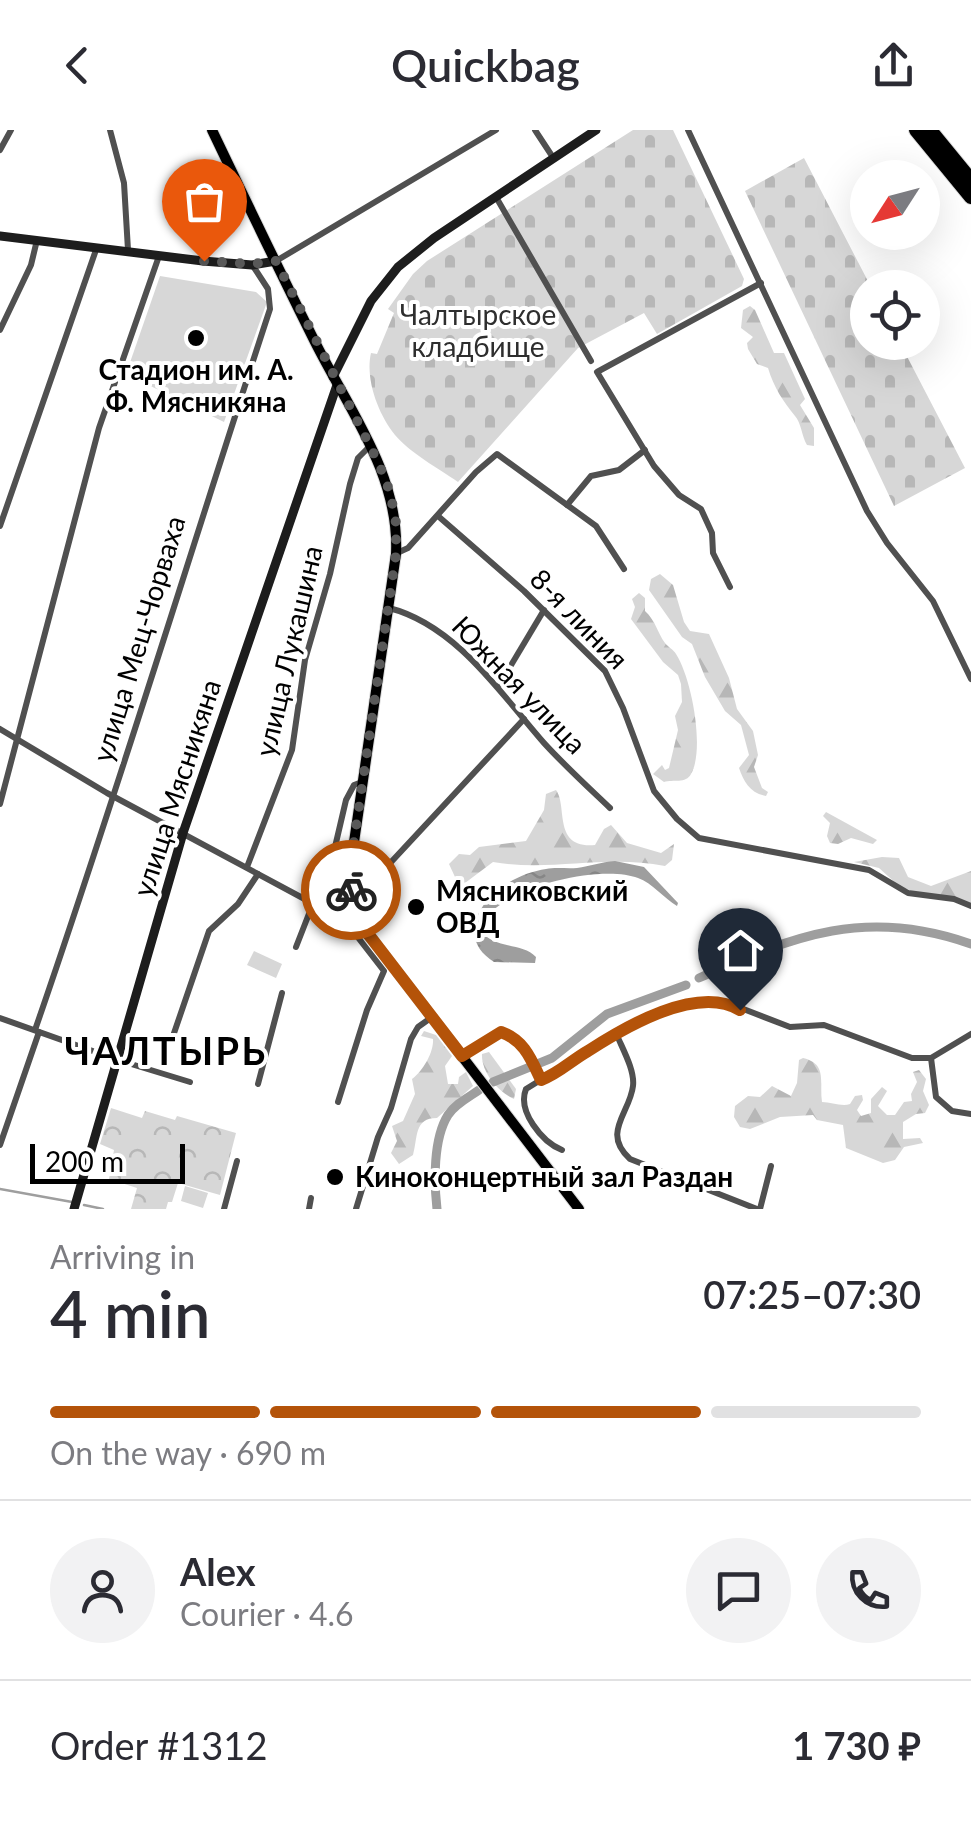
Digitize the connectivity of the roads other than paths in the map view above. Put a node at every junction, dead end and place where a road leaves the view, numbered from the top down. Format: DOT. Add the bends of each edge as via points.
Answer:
graph roads {
  1 [pos="11,130"];
  2 [pos="110,130"];
  3 [pos="212,130"];
  4 [pos="496,130"];
  5 [pos="535,130"];
  6 [pos="596,130"];
  7 [pos="688,130"];
  8 [pos="916,130"];
  9 [pos="930,130"];
  10 [pos="0,150"];
  11 [pos="554,158"];
  12 [pos="971,180"];
  13 [pos="496,197"];
  14 [pos="971,198"];
  15 [pos="0,236"];
  16 [pos="37,238"];
  17 [pos="98,246"];
  18 [pos="128,250"];
  19 [pos="159,255"];
  20 [pos="276,261"];
  21 [pos="252,264"];
  22 [pos="760,284"];
  23 [pos="0,330"];
  24 [pos="591,361"];
  25 [pos="335,381"];
  26 [pos="370,446"];
  27 [pos="645,450"];
  28 [pos="568,505"];
  29 [pos="438,516"];
  30 [pos="0,526"];
  31 [pos="396,554"];
  32 [pos="624,569"];
  33 [pos="730,587"];
  34 [pos="388,608"];
  35 [pos="544,610"];
  36 [pos="971,680"];
  37 [pos="498,687"];
  38 [pos="524,719"];
  39 [pos="0,728"];
  40 [pos="18,740"];
  41 [pos="363,782"];
  42 [pos="113,796"];
  43 [pos="0,804"];
  44 [pos="610,808"];
  45 [pos="183,834"];
  46 [pos="247,867"];
  47 [pos="258,874"];
  48 [pos="380,874"];
  49 [pos="312,903"];
  50 [pos="971,906"];
  51 [pos="355,910"];
  52 [pos="296,947"];
  53 [pos="282,992"];
  54 [pos="432,1017"];
  55 [pos="0,1018"];
  56 [pos="37,1031"];
  57 [pos="616,1033"];
  58 [pos="971,1034"];
  59 [pos="172,1040"];
  60 [pos="462,1056"];
  61 [pos="931,1058"];
  62 [pos="118,1060"];
  63 [pos="541,1080"];
  64 [pos="190,1082"];
  65 [pos="258,1084"];
  66 [pos="338,1102"];
  67 [pos="971,1114"];
  68 [pos="0,1146"];
  69 [pos="562,1150"];
  70 [pos="237,1162"];
  71 [pos="771,1166"];
  72 [pos="311,1198"];
  73 [pos="74,1209"];
  74 [pos="224,1209"];
  75 [pos="308,1209"];
  76 [pos="356,1209"];
  77 [pos="579,1209"];
  78 [pos="759,1209"];
  1 -- 10 [label="street"];
  2 -- 18 [label="street" via="124,183"];
  3 -- 20 [label="main road"];
  4 -- 20 [label="street"];
  5 -- 11 [label="street"];
  6 -- 11 [label="street, улица Мясникяна"];
  7 -- 22 [label="street"];
  8 -- 14 [label="highway"];
  9 -- 12 [label="highway"];
  11 -- 13 [label="street, улица Мясникяна"];
  13 -- 24 [label="street"];
  13 -- 25 [label="street, улица Мясникяна" via="388,278"];
  15 -- 16 [label="street"];
  16 -- 17 [label="street"];
  16 -- 23 [label="street"];
  17 -- 18 [label="street"];
  17 -- 30 [label="street"];
  18 -- 19 [label="street"];
  19 -- 21 [label="street"];
  19 -- 40 [label="street" via="100,428"];
  20 -- 21 [label="street"];
  20 -- 25 [label="main road"];
  21 -- 42 [label="street, улица Мец-Чорваха" via="268,289 270,309"];
  22 -- 27 [label="street" via="597,372"];
  22 -- 36 [label="street" via="866,510 933,601"];
  25 -- 26 [label="main road"];
  25 -- 45 [label="street, улица Мясникяна"];
  26 -- 31 [label="main road" via="393,502"];
  26 -- 46 [label="street, улица Лукашина" via="358,458 350,484 305,660 292,750"];
  27 -- 28 [label="street" via="619,470 591,476"];
  27 -- 33 [label="street" via="675,491 701,510"];
  28 -- 29 [label="street" via="497,454"];
  28 -- 32 [label="street" via="596,526"];
  29 -- 31 [label="street"];
  29 -- 35 [label="street, 8-я линия"];
  31 -- 34 [label="main road"];
  34 -- 37 [label="street, Южная улица" via="422,620"];
  34 -- 41 [label="main road"];
  35 -- 37 [label="street"];
  35 -- 50 [label="street, 8-я линия" via="610,678 649,782 685,826 707,841 869,870 908,893"];
  37 -- 38 [label="street, Южная улица"];
  38 -- 44 [label="street, Южная улица"];
  38 -- 48 [label="street"];
  39 -- 40 [label="street"];
  40 -- 42 [label="street"];
  40 -- 43 [label="street"];
  41 -- 49 [label="street" via="346,800"];
  41 -- 51 [label="main road" via="352,867"];
  42 -- 45 [label="street"];
  42 -- 56 [label="street, улица Мец-Чорваха"];
  45 -- 46 [label="street"];
  45 -- 62 [label="street, улица Мясникяна"];
  46 -- 47 [label="street"];
  47 -- 49 [label="street"];
  47 -- 59 [label="street" via="210,931"];
  49 -- 52 [label="street"];
  51 -- 54 [label="main road"];
  51 -- 66 [label="street" via="347,911 346,922 384,971"];
  53 -- 65 [label="street"];
  54 -- 60 [label="main road"];
  54 -- 76 [label="street" via="410,1040"];
  55 -- 56 [label="street"];
  56 -- 62 [label="street"];
  56 -- 68 [label="street, улица Мец-Чорваха"];
  57 -- 61 [label="street" via="700,1001 790,1027 824,1025 906,1056"];
  57 -- 63 [label="street"];
  57 -- 78 [label="street" via="634,1083 618,1125 624,1154"];
  58 -- 61 [label="street"];
  60 -- 63 [label="street" via="501,1032 517,1040"];
  60 -- 77 [label="main road"];
  61 -- 67 [label="street" via="936,1097 952,1111"];
  62 -- 64 [label="street"];
  62 -- 73 [label="street, улица Мясникяна"];
  63 -- 69 [label="street" via="526,1089 524,1100 544,1138"];
  70 -- 74 [label="street"];
  71 -- 78 [label="street"];
  72 -- 75 [label="street"];
}
